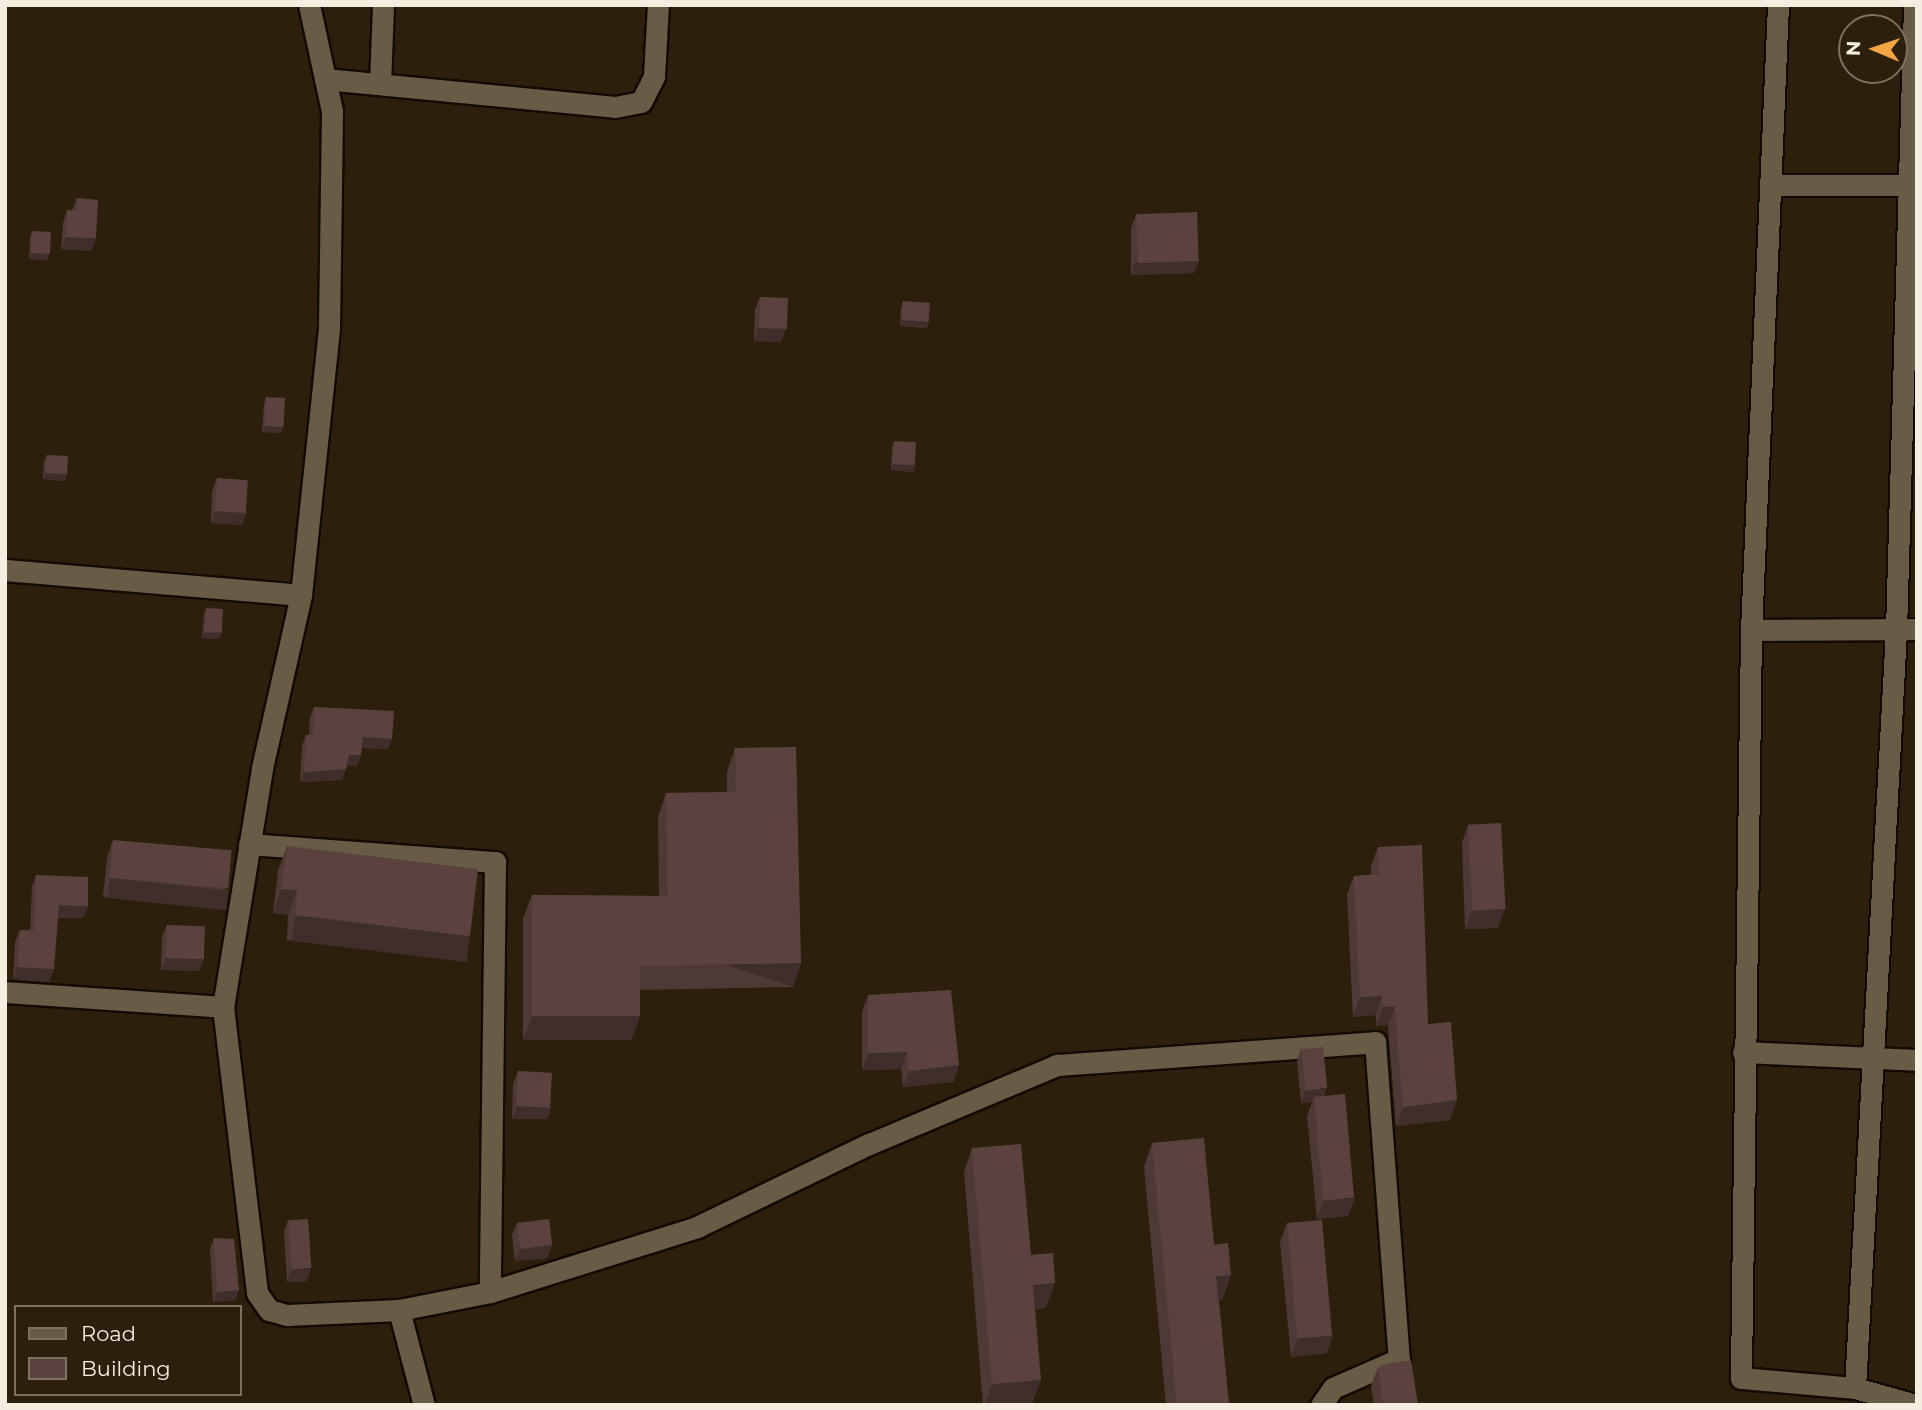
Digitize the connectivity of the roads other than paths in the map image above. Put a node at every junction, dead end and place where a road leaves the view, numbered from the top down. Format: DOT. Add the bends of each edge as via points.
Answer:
graph roads {
  1 [pos="309,5"];
  2 [pos="383,5"];
  3 [pos="658,5"];
  4 [pos="1779,5"];
  5 [pos="1914,5"];
  6 [pos="325,79"];
  7 [pos="380,84"];
  8 [pos="1771,185"];
  9 [pos="1913,185"];
  10 [pos="5,570"];
  11 [pos="300,595"];
  12 [pos="1751,630"];
  13 [pos="1906,630"];
  14 [pos="249,844"];
  15 [pos="5,992"];
  16 [pos="223,1007"];
  17 [pos="1744,1052"];
  18 [pos="1872,1058"];
  19 [pos="1917,1060"];
  20 [pos="490,1292"];
  21 [pos="399,1310"];
  22 [pos="1854,1388"];
  23 [pos="424,1405"];
  24 [pos="1321,1405"];
  25 [pos="1916,1405"];
  1 -- 6 [label="street"];
  2 -- 7 [label="street"];
  3 -- 7 [label="street" via="654,76 641,102 615,107"];
  4 -- 8 [label="street"];
  5 -- 9 [label="street"];
  6 -- 7 [label="street"];
  6 -- 11 [label="street" via="332,111 329,328"];
  8 -- 9 [label="street"];
  8 -- 12 [label="street"];
  9 -- 13 [label="street"];
  10 -- 11 [label="street"];
  11 -- 14 [label="street"];
  12 -- 13 [label="street"];
  12 -- 17 [label="street"];
  13 -- 18 [label="street"];
  14 -- 16 [label="street"];
  14 -- 20 [label="street" via="495,862"];
  15 -- 16 [label="street"];
  16 -- 21 [label="street" via="257,1293 269,1310 287,1315"];
  17 -- 18 [label="street"];
  17 -- 22 [label="street" via="1741,1378"];
  18 -- 19 [label="street"];
  18 -- 22 [label="street"];
  20 -- 21 [label="street"];
  20 -- 24 [label="street" via="696,1227 869,1143 1057,1065 1375,1042 1399,1359 1333,1388"];
  21 -- 23 [label="street"];
  22 -- 25 [label="street"];
}
